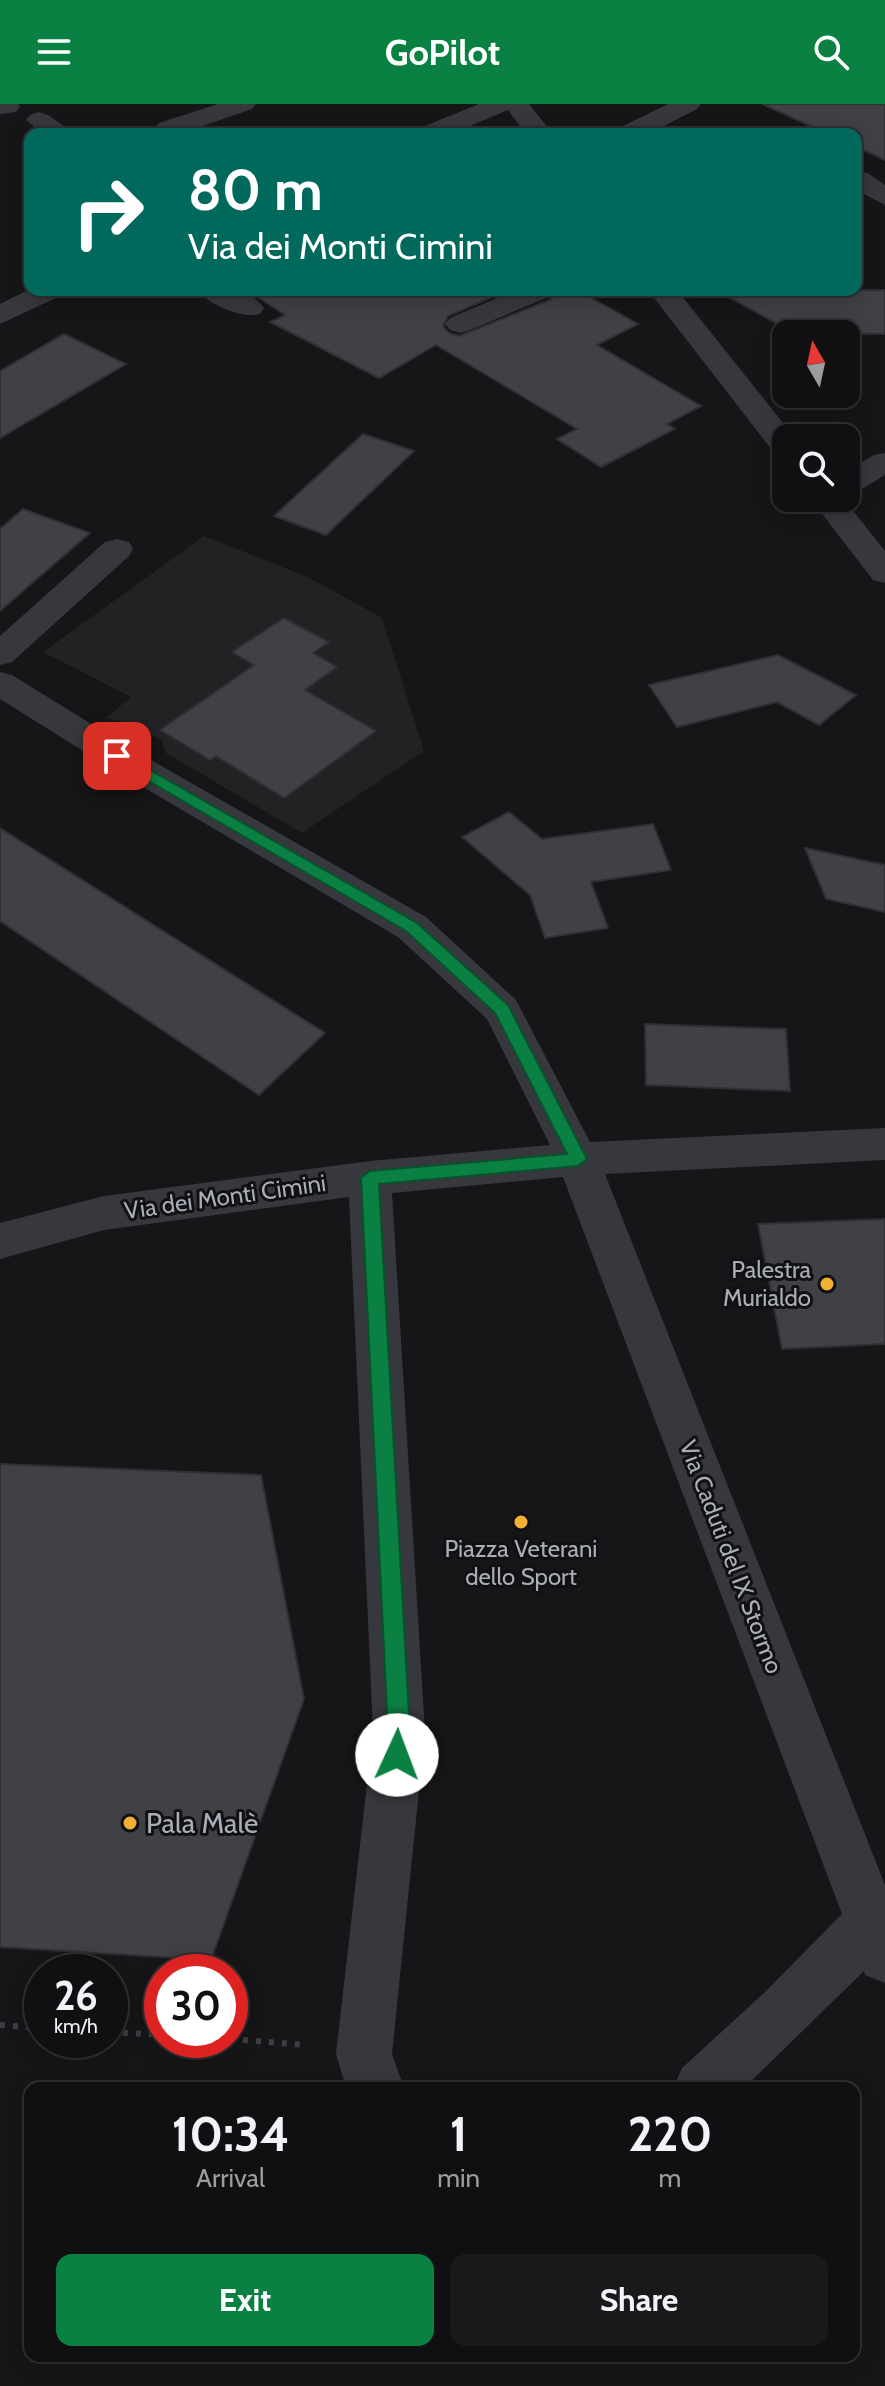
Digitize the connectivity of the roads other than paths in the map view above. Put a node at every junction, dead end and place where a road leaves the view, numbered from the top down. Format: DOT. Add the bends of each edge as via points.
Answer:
graph roads {
  1 [pos="243,104"];
  2 [pos="501,104"];
  3 [pos="516,104"];
  4 [pos="688,104"];
  5 [pos="171,128"];
  6 [pos="443,128"];
  7 [pos="535,128"];
  8 [pos="640,128"];
  9 [pos="862,182"];
  10 [pos="885,197"];
  11 [pos="38,296"];
  12 [pos="225,296"];
  13 [pos="527,296"];
  14 [pos="667,296"];
  15 [pos="250,308"];
  16 [pos="0,315"];
  17 [pos="460,324"];
  18 [pos="772,429"];
  19 [pos="885,462"];
  20 [pos="860,477"];
  21 [pos="837,512"];
  22 [pos="117,549"];
  23 [pos="885,573"];
  24 [pos="0,654"];
  25 [pos="0,683"];
  26 [pos="885,1144"];
  27 [pos="578,1159"];
  28 [pos="370,1178"];
  29 [pos="0,1241"];
  30 [pos="879,1939"];
  31 [pos="373,2082"];
  32 [pos="709,2082"];
  1 -- 5 [label="street"];
  2 -- 6 [label="street"];
  3 -- 7 [label="street"];
  4 -- 8 [label="street"];
  9 -- 10 [label="street"];
  11 -- 16 [label="street"];
  12 -- 15 [label="street"];
  13 -- 17 [label="street"];
  14 -- 18 [label="street"];
  19 -- 20 [label="street"];
  21 -- 23 [label="street"];
  22 -- 24 [label="street"];
  25 -- 27 [label="street, Via Caduti del IX Stormo" via="412,927 502,1010"];
  26 -- 27 [label="street, Via dei Monti Cimini"];
  27 -- 28 [label="street, Via dei Monti Cimini"];
  27 -- 30 [label="street, Via Caduti del IX Stormo"];
  28 -- 29 [label="street, Via dei Monti Cimini" via="104,1213"];
  28 -- 31 [label="street" via="399,1732 364,2054"];
  30 -- 32 [label="street" via="785,2012"];
}
